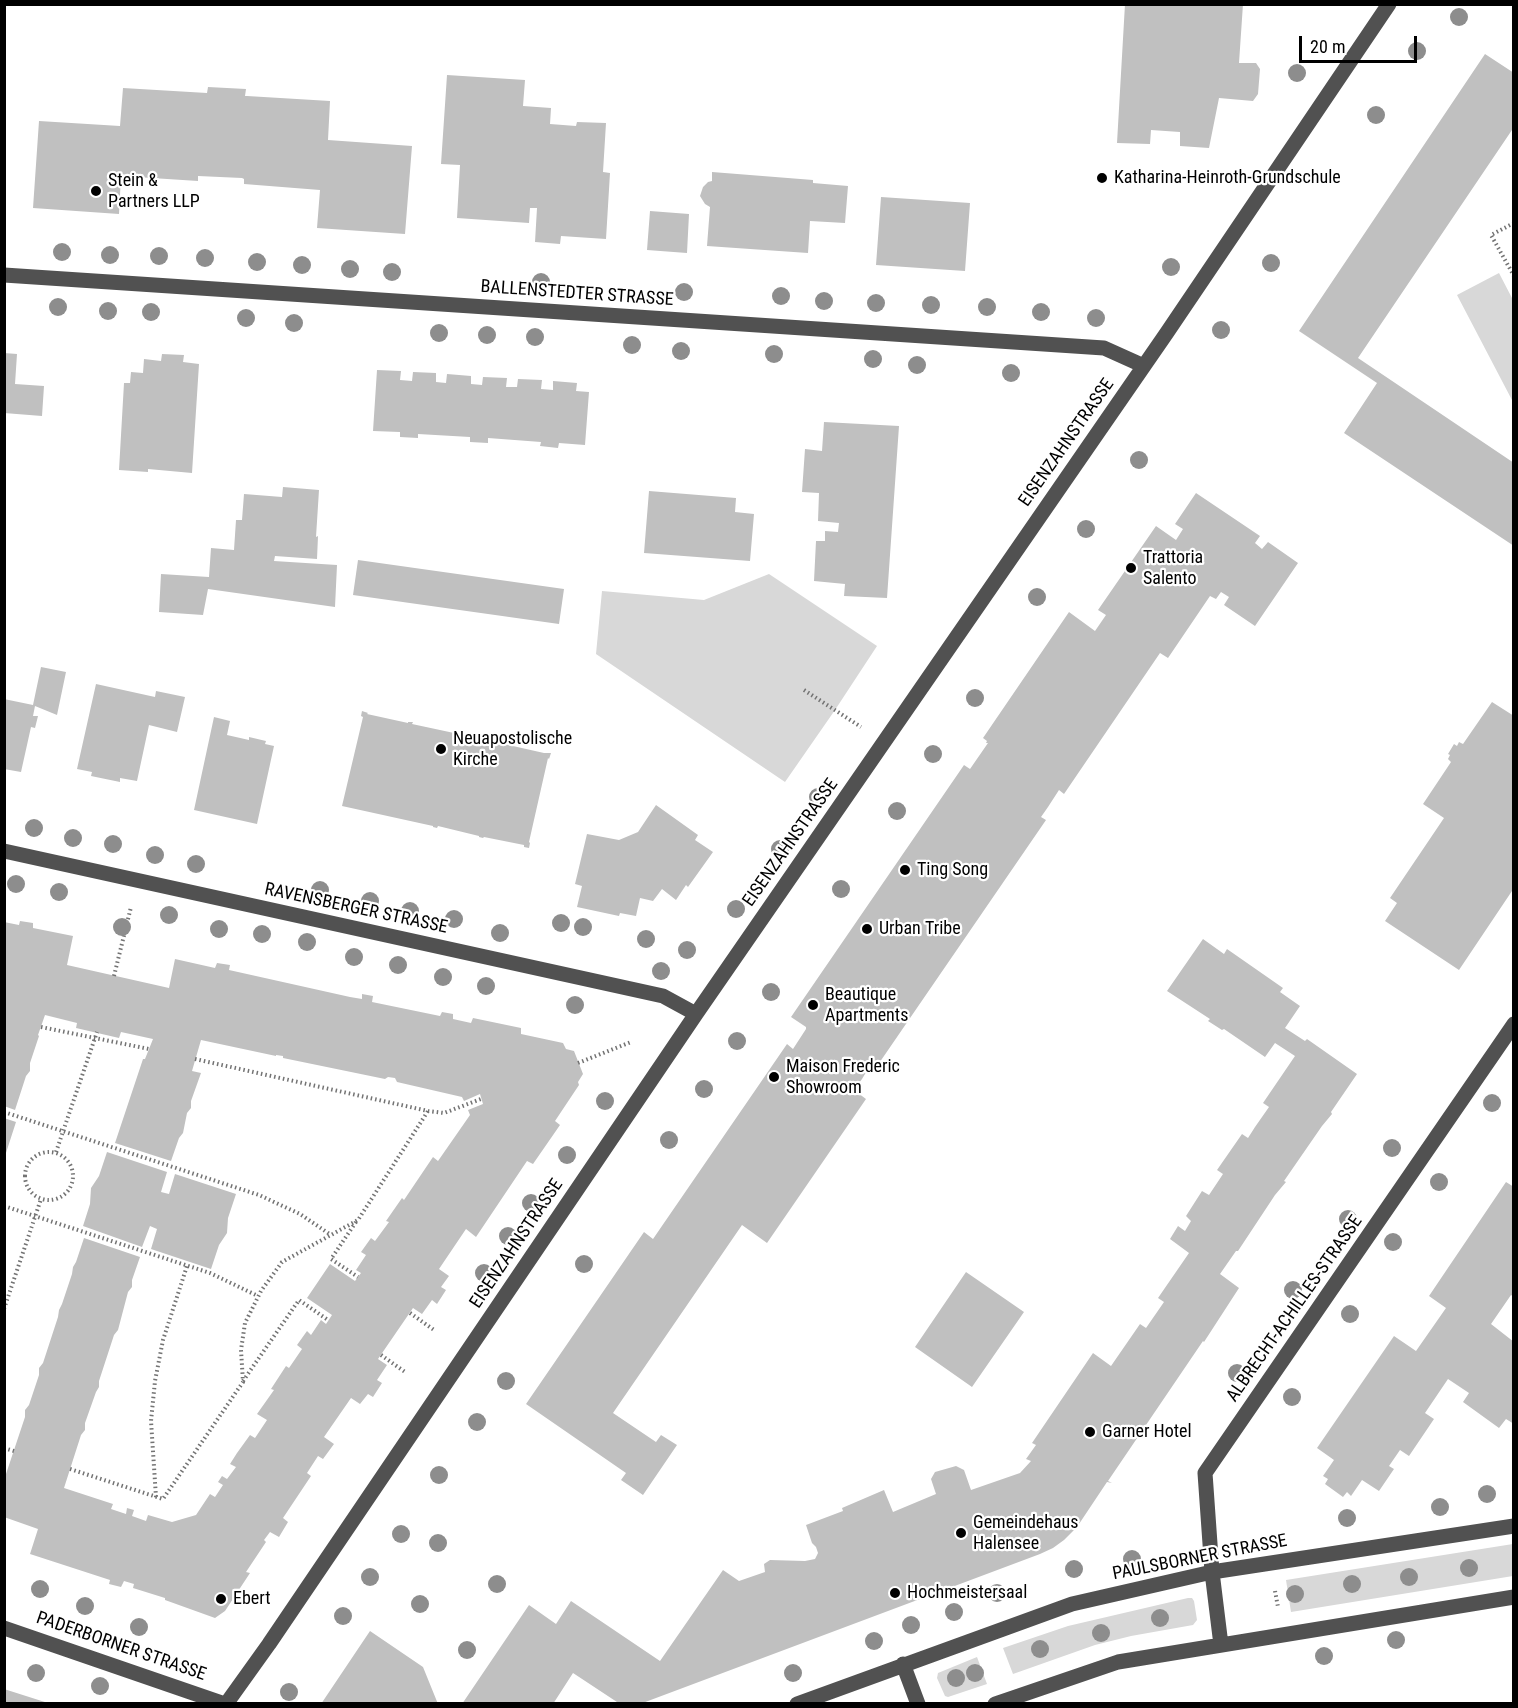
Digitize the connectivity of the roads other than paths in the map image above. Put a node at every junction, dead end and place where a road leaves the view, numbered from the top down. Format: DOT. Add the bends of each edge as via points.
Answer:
graph roads {
  1 [pos="1389,4"];
  2 [pos="4,275"];
  3 [pos="1144,366"];
  4 [pos="4,851"];
  5 [pos="696,1014"];
  6 [pos="1514,1024"];
  7 [pos="1514,1526"];
  8 [pos="1212,1572"];
  9 [pos="1514,1597"];
  10 [pos="4,1628"];
  11 [pos="1221,1645"];
  12 [pos="903,1664"];
  13 [pos="225,1704"];
  14 [pos="797,1704"];
  15 [pos="918,1704"];
  16 [pos="995,1704"];
  1 -- 3 [label="street, EISENZAHNSTRASSE"];
  2 -- 3 [label="street, BALLENSTEDTER STRASSE" via="1104,348"];
  3 -- 5 [label="street, EISENZAHNSTRASSE"];
  4 -- 5 [label="street, RAVENSBERGER STRASSE" via="663,996"];
  5 -- 13 [label="street, EISENZAHNSTRASSE"];
  6 -- 8 [label="street, ALBRECHT-ACHILLES-STRASSE" via="1205,1473"];
  7 -- 8 [label="street, PAULSBORNER STRASSE"];
  8 -- 11 [label="street, ALBRECHT-ACHILLES-STRASSE"];
  8 -- 12 [label="street, PAULSBORNER STRASSE" via="1072,1604"];
  9 -- 11 [label="street"];
  10 -- 13 [label="street, PADERBORNER STRASSE"];
  11 -- 16 [label="street" via="1118,1662"];
  12 -- 14 [label="street, PAULSBORNER STRASSE"];
  12 -- 15 [label="street"];
}
